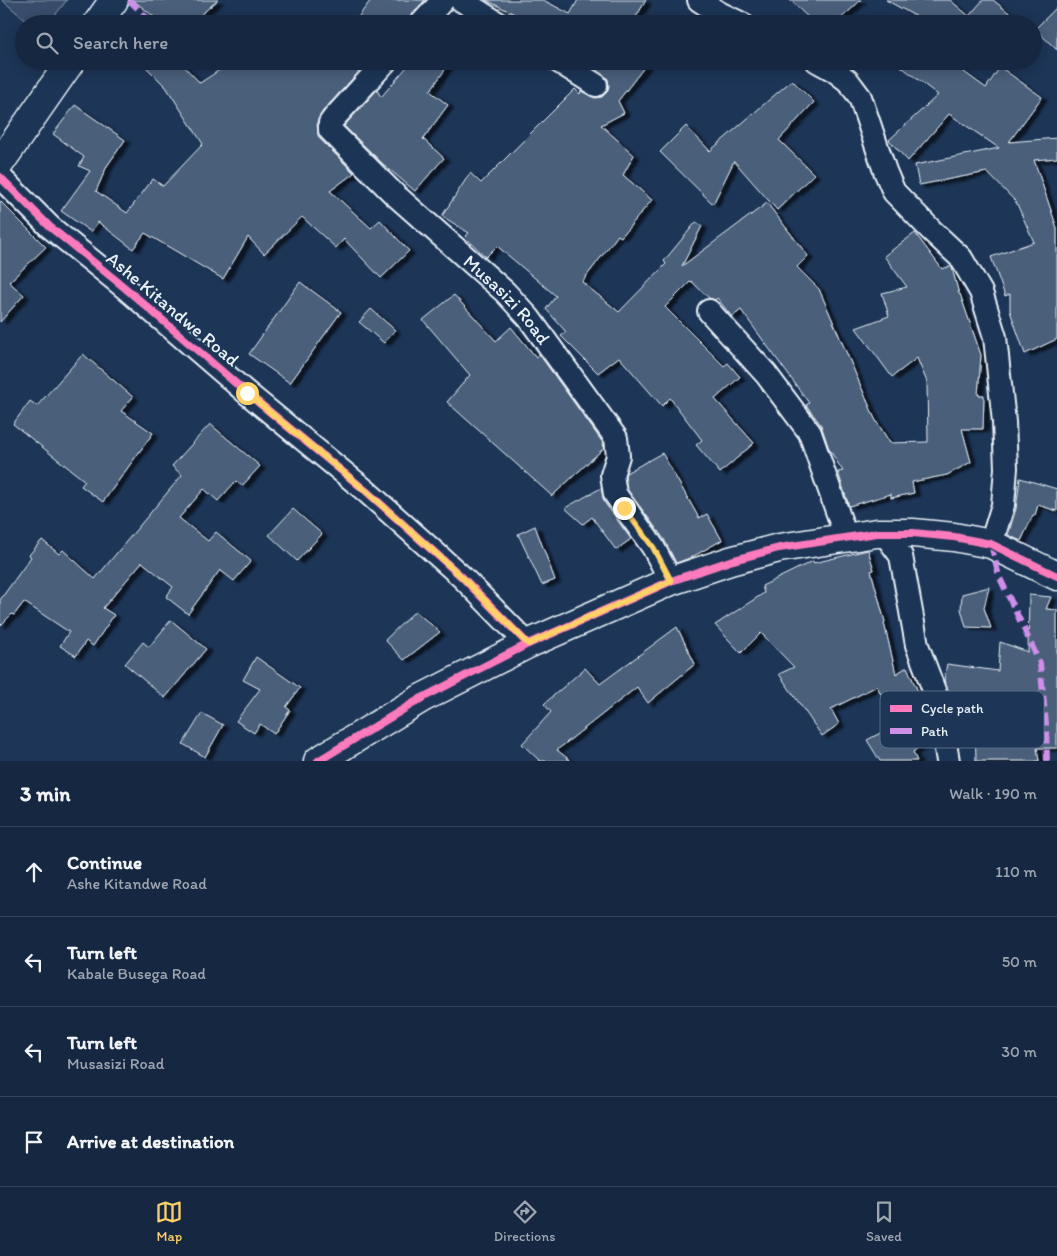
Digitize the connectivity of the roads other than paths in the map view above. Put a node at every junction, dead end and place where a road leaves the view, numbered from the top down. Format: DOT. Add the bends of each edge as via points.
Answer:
graph roads {
  1 [pos="114,0"];
  2 [pos="443,0"];
  3 [pos="461,0"];
  4 [pos="699,0"];
  5 [pos="103,15"];
  6 [pos="429,15"];
  7 [pos="484,15"];
  8 [pos="723,15"];
  9 [pos="65,70"];
  10 [pos="378,70"];
  11 [pos="572,70"];
  12 [pos="833,70"];
  13 [pos="596,85"];
  14 [pos="0,163"];
  15 [pos="0,177"];
  16 [pos="709,310"];
  17 [pos="884,533"];
  18 [pos="846,537"];
  19 [pos="991,544"];
  20 [pos="1057,576"];
  21 [pos="671,581"];
  22 [pos="528,644"];
  23 [pos="934,691"];
  24 [pos="946,748"];
  25 [pos="318,761"];
  26 [pos="948,761"];
  1 -- 5 [label="street"];
  2 -- 6 [label="street"];
  3 -- 7 [label="street"];
  4 -- 8 [label="street"];
  9 -- 14 [label="street"];
  10 -- 21 [label="street, Musasizi Road" via="333,119 330,130 393,193 506,292 529,318 616,438 618,456 612,475 615,494 653,547"];
  11 -- 13 [label="street"];
  12 -- 19 [label="street" via="848,81 860,97 894,192 962,258 981,292 995,337 1006,468 1003,505"];
  15 -- 22 [label="street, Ashe Kitandwe Road" via="50,227 366,491 462,577"];
  16 -- 18 [label="street" via="766,374 810,433"];
  17 -- 18 [label="street"];
  17 -- 19 [label="street" via="954,537"];
  17 -- 23 [label="street" via="901,556 917,645"];
  18 -- 21 [label="street" via="779,548"];
  19 -- 20 [label="street"];
  21 -- 22 [label="street"];
  22 -- 25 [label="street" via="422,698"];
  24 -- 26 [label="street"];
}
